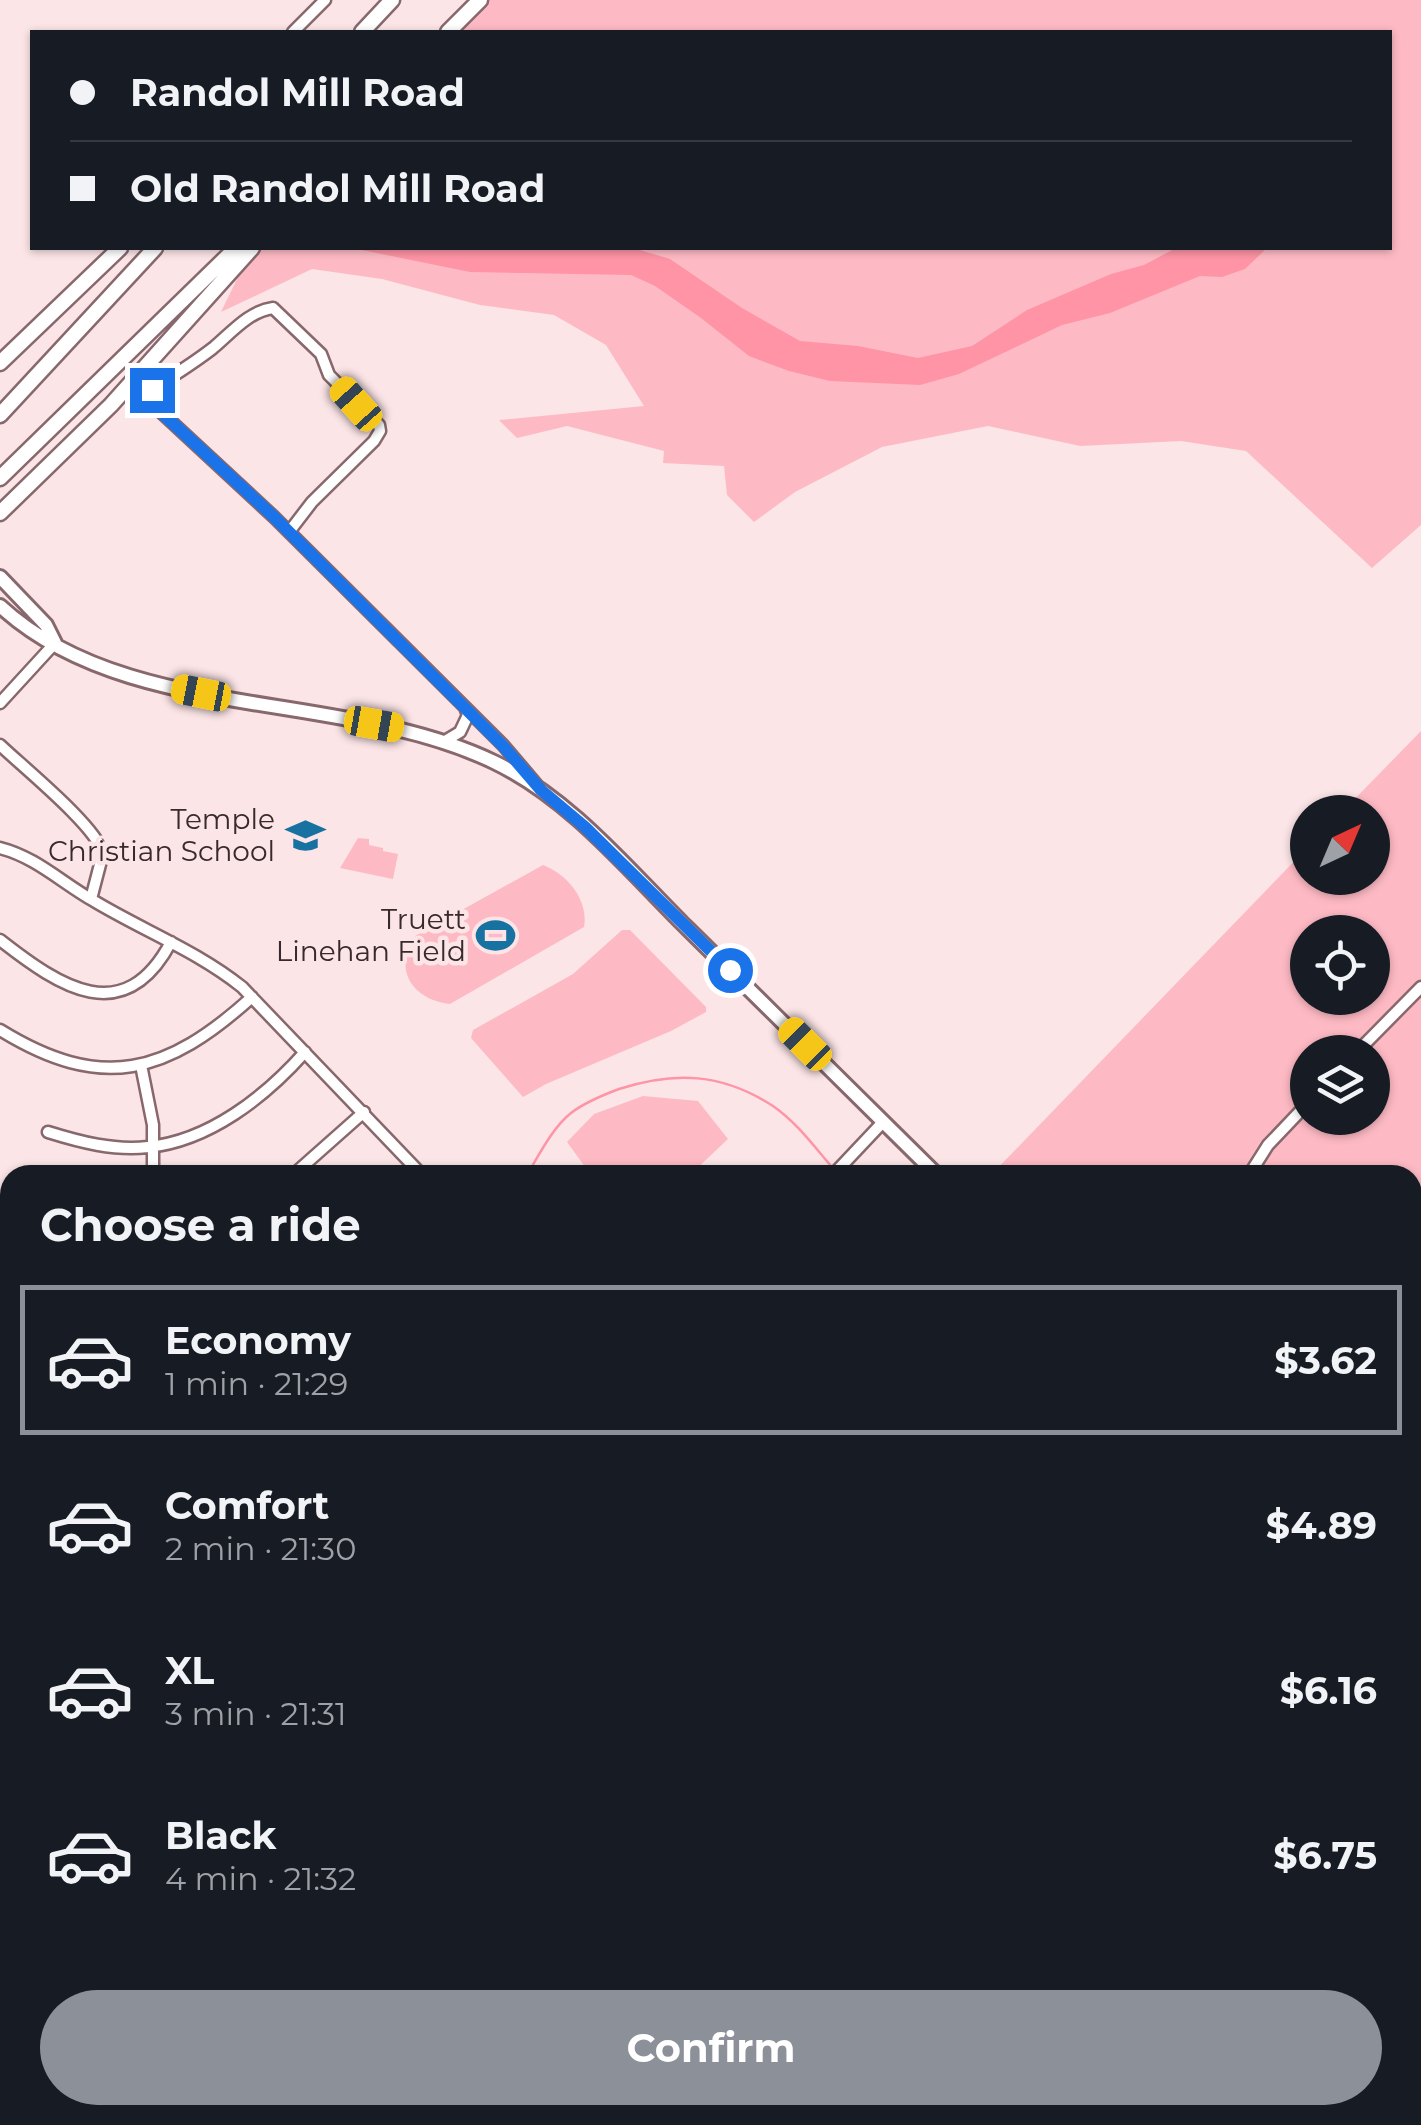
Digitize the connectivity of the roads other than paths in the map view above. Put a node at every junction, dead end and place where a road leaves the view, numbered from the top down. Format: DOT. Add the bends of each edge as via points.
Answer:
graph roads {
  1 [pos="325,0"];
  2 [pos="392,0"];
  3 [pos="480,0"];
  4 [pos="295,30"];
  5 [pos="360,30"];
  6 [pos="450,30"];
  7 [pos="118,250"];
  8 [pos="153,250"];
  9 [pos="234,250"];
  10 [pos="250,250"];
  11 [pos="0,362"];
  12 [pos="0,415"];
  13 [pos="0,478"];
  14 [pos="0,512"];
  15 [pos="289,532"];
  16 [pos="0,578"];
  17 [pos="0,606"];
  18 [pos="55,643"];
  19 [pos="0,703"];
  20 [pos="464,706"];
  21 [pos="445,741"];
  22 [pos="0,745"];
  23 [pos="541,790"];
  24 [pos="0,848"];
  25 [pos="91,900"];
  26 [pos="0,940"];
  27 [pos="171,942"];
  28 [pos="1421,987"];
  29 [pos="252,997"];
  30 [pos="0,1030"];
  31 [pos="1374,1035"];
  32 [pos="305,1052"];
  33 [pos="141,1066"];
  34 [pos="364,1112"];
  35 [pos="884,1122"];
  36 [pos="1290,1122"];
  37 [pos="48,1132"];
  38 [pos="154,1146"];
  39 [pos="153,1165"];
  40 [pos="303,1165"];
  41 [pos="413,1165"];
  42 [pos="843,1165"];
  43 [pos="926,1165"];
  44 [pos="1256,1165"];
  1 -- 4 [label="street"];
  2 -- 5 [label="highway"];
  3 -- 6 [label="highway"];
  7 -- 11 [label="highway"];
  8 -- 12 [label="highway"];
  9 -- 13 [label="highway"];
  10 -- 14 [label="highway" via="110,406"];
  15 -- 15 [label="street" via="149,396 231,330 273,308 321,354 329,374 380,431"];
  15 -- 20 [label="street"];
  16 -- 18 [label="main road"];
  17 -- 18 [label="main road"];
  18 -- 19 [label="street"];
  18 -- 21 [label="main road" via="148,682"];
  20 -- 21 [label="street" via="467,721"];
  20 -- 23 [label="street"];
  21 -- 23 [label="main road"];
  22 -- 25 [label="street" via="102,846"];
  23 -- 35 [label="main road"];
  24 -- 25 [label="street" via="29,858"];
  25 -- 27 [label="street"];
  26 -- 27 [label="street" via="60,982 113,994 140,984"];
  27 -- 29 [label="street" via="212,963"];
  28 -- 31 [label="street"];
  29 -- 32 [label="street"];
  29 -- 33 [label="street" via="197,1042"];
  30 -- 33 [label="street" via="29,1048 79,1064"];
  32 -- 34 [label="street"];
  32 -- 38 [label="street" via="248,1105"];
  33 -- 38 [label="street"];
  34 -- 40 [label="street"];
  34 -- 41 [label="street"];
  35 -- 42 [label="street"];
  35 -- 43 [label="main road"];
  36 -- 44 [label="street"];
  37 -- 38 [label="street" via="94,1146"];
  38 -- 39 [label="street"];
}
